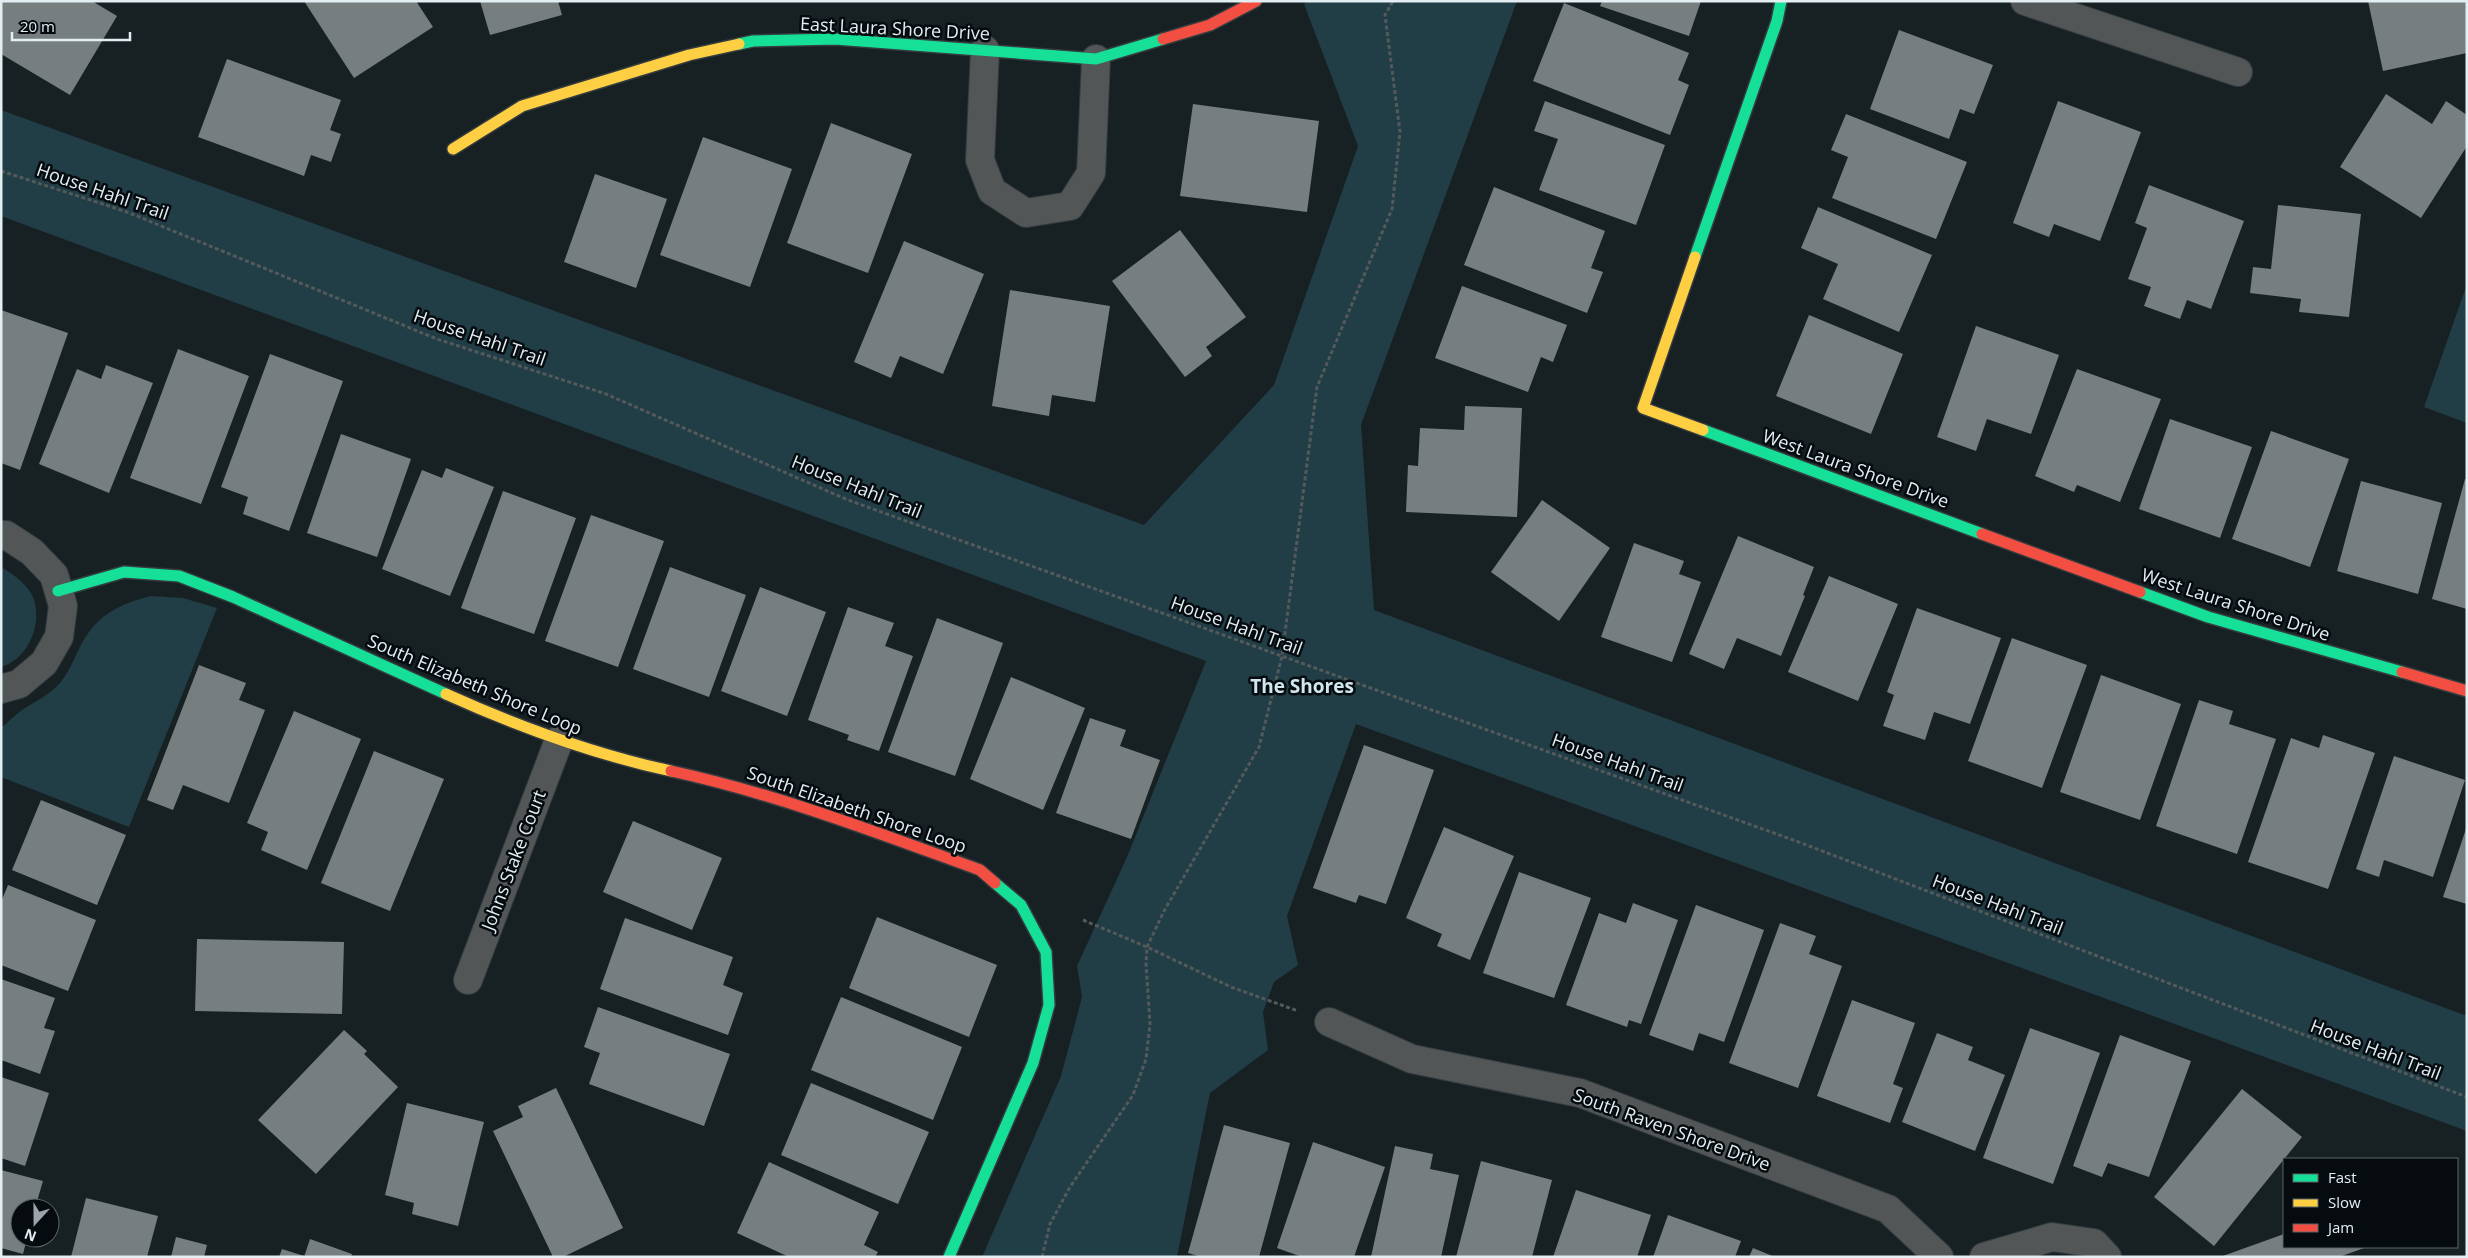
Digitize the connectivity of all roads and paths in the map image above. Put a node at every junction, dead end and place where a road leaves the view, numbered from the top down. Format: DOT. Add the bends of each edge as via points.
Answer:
graph roads {
  1 [pos="1256,1"];
  2 [pos="1393,1"];
  3 [pos="1781,1"];
  4 [pos="2025,1"];
  5 [pos="985,50"];
  6 [pos="1096,59"];
  7 [pos="2238,72"];
  8 [pos="452,149"];
  9 [pos="1,171"];
  10 [pos="1,535"];
  11 [pos="58,591"];
  12 [pos="1282,656"];
  13 [pos="1,689"];
  14 [pos="2467,691"];
  15 [pos="559,740"];
  16 [pos="1084,920"];
  17 [pos="1147,947"];
  18 [pos="468,980"];
  19 [pos="1329,1022"];
  20 [pos="2467,1097"];
  21 [pos="949,1257"];
  22 [pos="1042,1257"];
  23 [pos="1940,1257"];
  24 [pos="1984,1257"];
  25 [pos="2107,1257"];
  1 -- 6 [label="street, East Laura Shore Drive" via="1210,25"];
  2 -- 12 [label="path" via="1386,16 1400,132 1392,209 1317,388"];
  3 -- 14 [label="street, West Laura Shore Drive" via="1777,21 1642,408 2208,617"];
  4 -- 7 [label="street"];
  5 -- 6 [label="street, East Laura Shore Drive"];
  5 -- 6 [label="street" via="980,160 992,191 1026,213 1070,206 1091,172"];
  5 -- 8 [label="street, East Laura Shore Drive" via="835,39 753,40 689,55 522,106"];
  9 -- 12 [label="path, House Hahl Trail" via="127,212 437,339 606,394 848,500"];
  10 -- 11 [label="street" via="32,552 54,575"];
  11 -- 13 [label="street" via="63,606 59,637 44,663 19,684"];
  11 -- 15 [label="street, South Elizabeth Shore Loop" via="124,572 179,576 233,597 464,702"];
  12 -- 17 [label="path" via="1259,747 1164,911"];
  12 -- 20 [label="path, House Hahl Trail" via="1796,841"];
  15 -- 18 [label="street, Johns Stake Court"];
  15 -- 21 [label="street, South Elizabeth Shore Loop" via="622,760 732,784 783,799 980,870 1022,906 1046,952 1049,1005 1033,1063"];
  16 -- 17 [label="path"];
  17 -- 19 [label="path" via="1231,986"];
  17 -- 22 [label="path" via="1150,1024 1146,1059 1133,1095 1070,1187 1050,1224"];
  19 -- 23 [label="street, South Raven Shore Drive" via="1412,1059 1580,1093 1888,1209"];
  24 -- 25 [label="street" via="2052,1237 2094,1243"];
}
